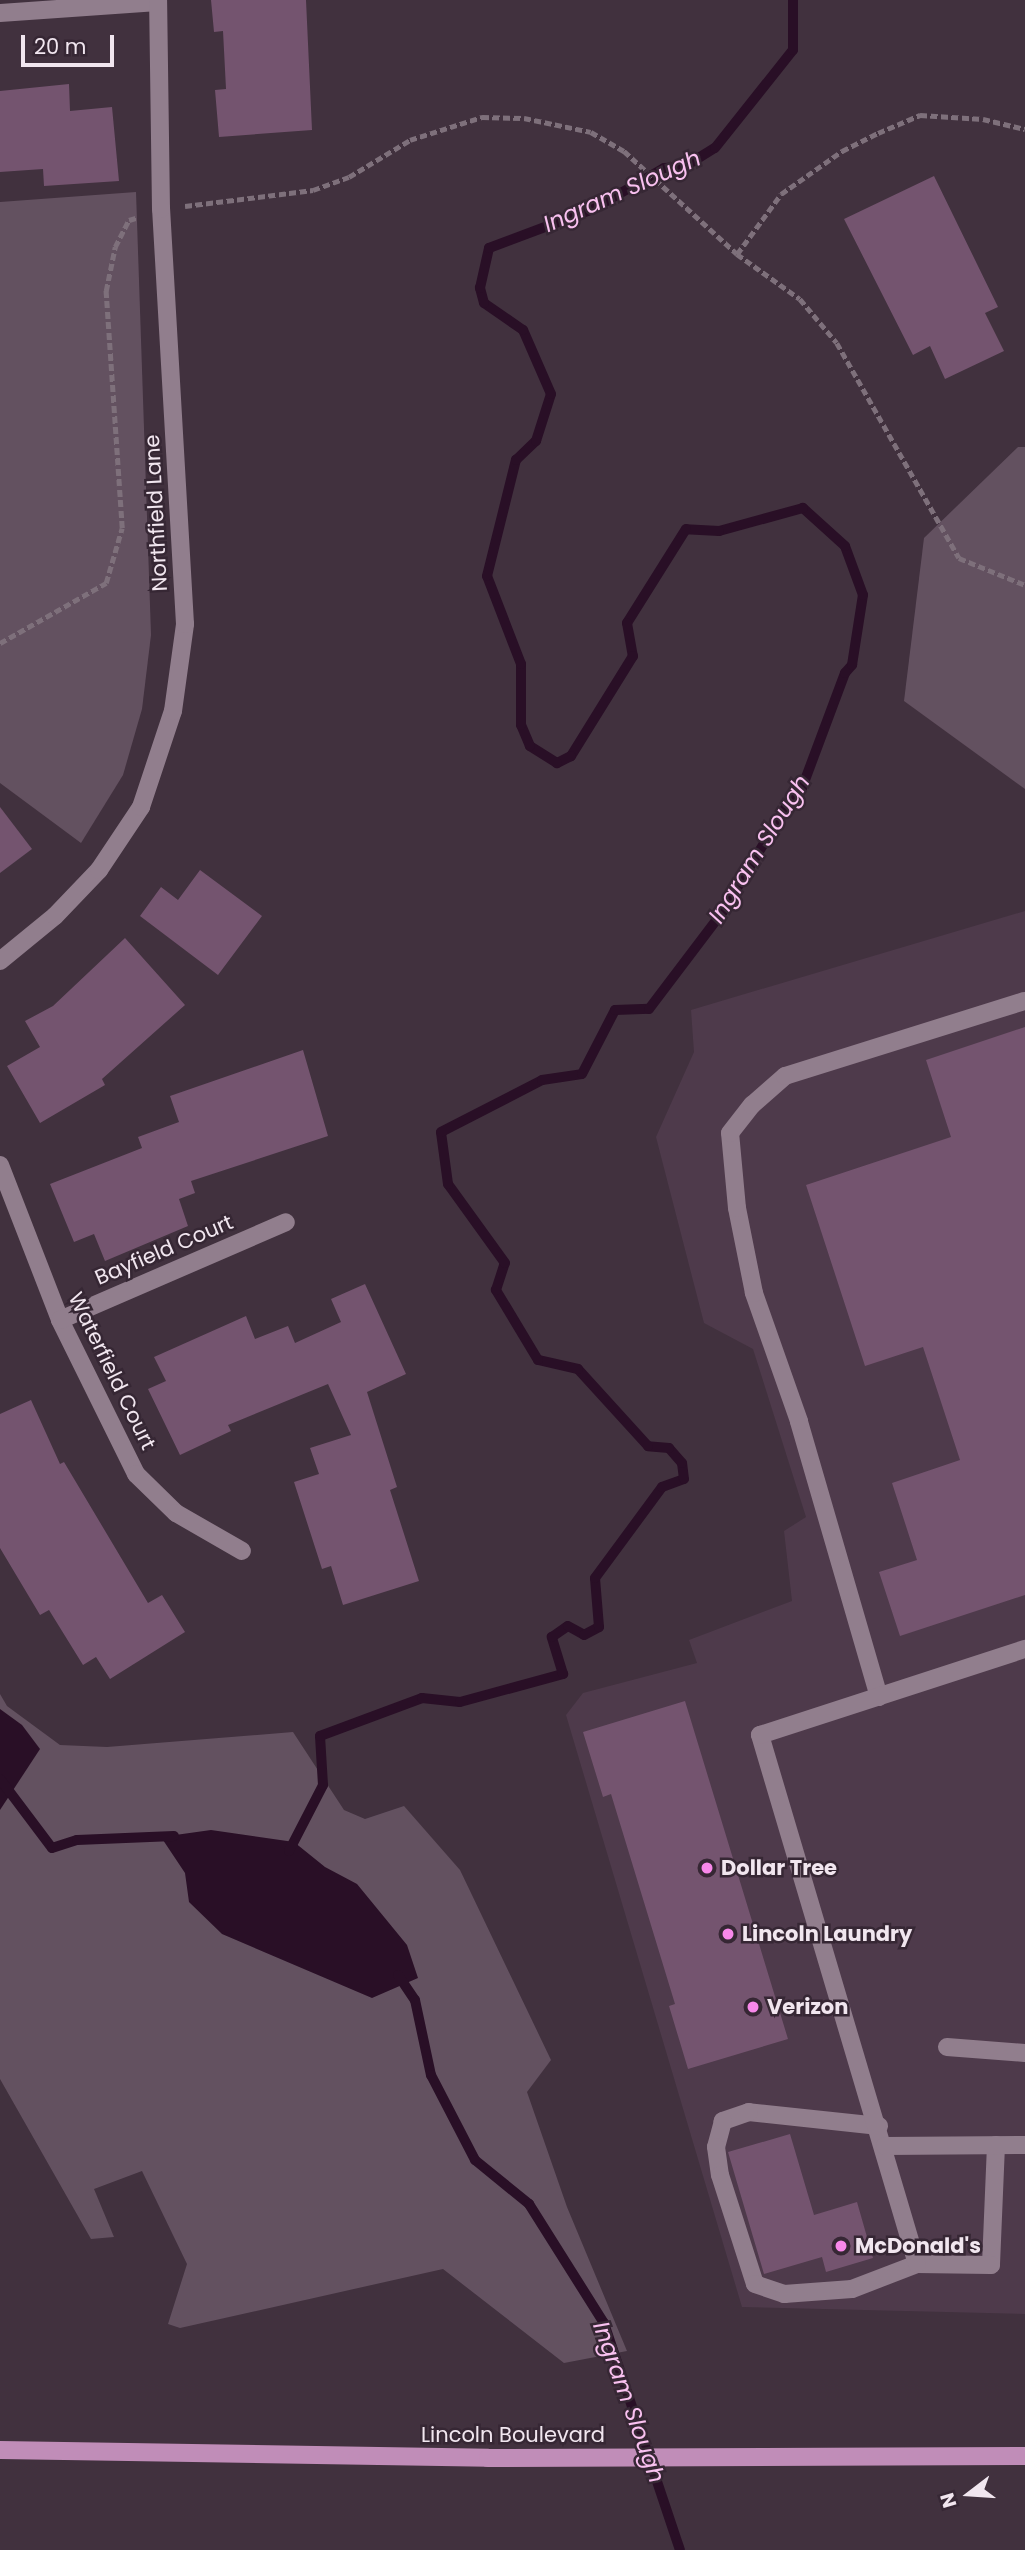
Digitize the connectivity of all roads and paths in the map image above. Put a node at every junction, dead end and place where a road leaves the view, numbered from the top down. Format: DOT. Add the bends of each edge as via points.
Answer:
graph roads {
  1 [pos="158,1"];
  2 [pos="0,13"];
  3 [pos="1025,129"];
  4 [pos="161,209"];
  5 [pos="737,254"];
  6 [pos="1025,585"];
  7 [pos="0,643"];
  8 [pos="0,961"];
  9 [pos="1025,1001"];
  10 [pos="0,1165"];
  11 [pos="286,1222"];
  12 [pos="60,1320"];
  13 [pos="242,1551"];
  14 [pos="1025,1649"];
  15 [pos="878,1696"];
  16 [pos="947,2047"];
  17 [pos="1025,2053"];
  18 [pos="879,2126"];
  19 [pos="996,2145"];
  20 [pos="1025,2145"];
  21 [pos="885,2146"];
  22 [pos="917,2264"];
  23 [pos="0,2451"];
  24 [pos="1025,2456"];
  1 -- 2 [label="street"];
  1 -- 4 [label="street, Northfield Lane"];
  3 -- 5 [label="path" via="983,119 920,115 878,133 842,150 780,194"];
  4 -- 5 [label="path" via="313,190 349,177 410,140 447,124 482,117 524,118 591,132 624,151"];
  4 -- 7 [label="path" via="130,220 115,247 106,290 122,528 106,583"];
  4 -- 8 [label="street, Northfield Lane" via="186,624 173,710 141,807 99,870 55,916"];
  5 -- 6 [label="path" via="800,299 837,343 959,558"];
  9 -- 15 [label="street" via="785,1076 752,1105 730,1133 737,1208 754,1293 799,1421"];
  10 -- 12 [label="street, Waterfield Court"];
  11 -- 12 [label="street, Bayfield Court"];
  12 -- 13 [label="street, Waterfield Court" via="136,1474 176,1513"];
  14 -- 15 [label="street"];
  15 -- 18 [label="street" via="760,1735"];
  16 -- 17 [label="street"];
  18 -- 21 [label="street"];
  18 -- 22 [label="street" via="749,2112 723,2121 716,2147 720,2175 755,2284 784,2294 852,2289"];
  19 -- 20 [label="street"];
  19 -- 21 [label="street"];
  19 -- 22 [label="street" via="991,2264"];
  21 -- 22 [label="street"];
  23 -- 24 [label="main road, Lincoln Boulevard" via="488,2458"];
}
